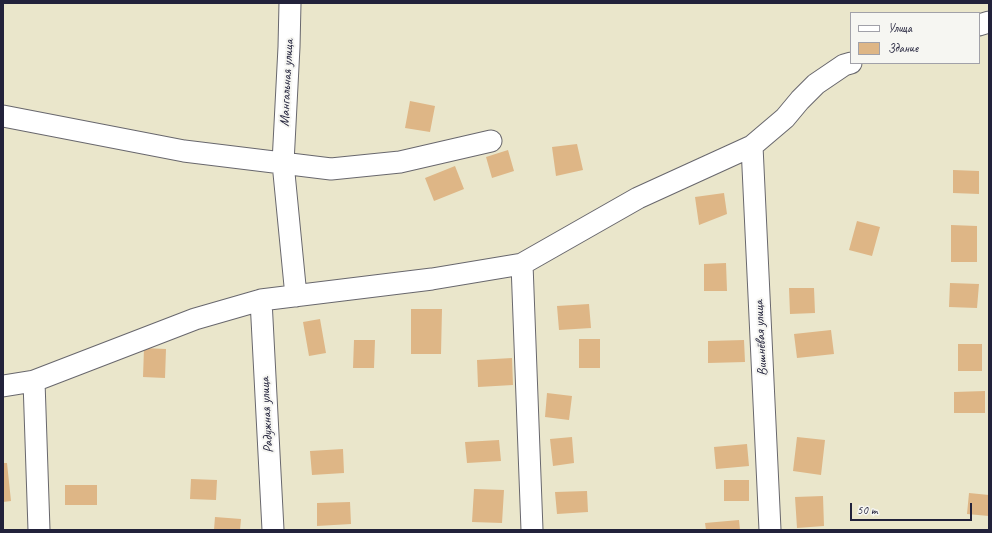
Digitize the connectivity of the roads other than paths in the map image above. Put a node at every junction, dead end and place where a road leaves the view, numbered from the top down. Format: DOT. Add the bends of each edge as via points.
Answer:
graph roads {
  1 [pos="290,3"];
  2 [pos="850,63"];
  3 [pos="3,116"];
  4 [pos="492,141"];
  5 [pos="752,146"];
  6 [pos="283,163"];
  7 [pos="522,264"];
  8 [pos="296,296"];
  9 [pos="261,300"];
  10 [pos="34,381"];
  11 [pos="3,386"];
  12 [pos="39,530"];
  13 [pos="274,530"];
  14 [pos="532,530"];
  15 [pos="770,530"];
  1 -- 6 [label="street, Мангальная улица"];
  2 -- 5 [label="street" via="816,84 785,118"];
  3 -- 6 [label="street" via="184,151"];
  4 -- 6 [label="street" via="400,162 332,169"];
  5 -- 7 [label="street" via="638,198"];
  5 -- 15 [label="street, Вишнёвая улица"];
  6 -- 8 [label="street, Мангальная улица"];
  7 -- 8 [label="street" via="432,279"];
  7 -- 14 [label="street"];
  8 -- 9 [label="street"];
  9 -- 10 [label="street" via="194,319"];
  9 -- 13 [label="street, Радужная улица"];
  10 -- 11 [label="street"];
  10 -- 12 [label="street"];
}
